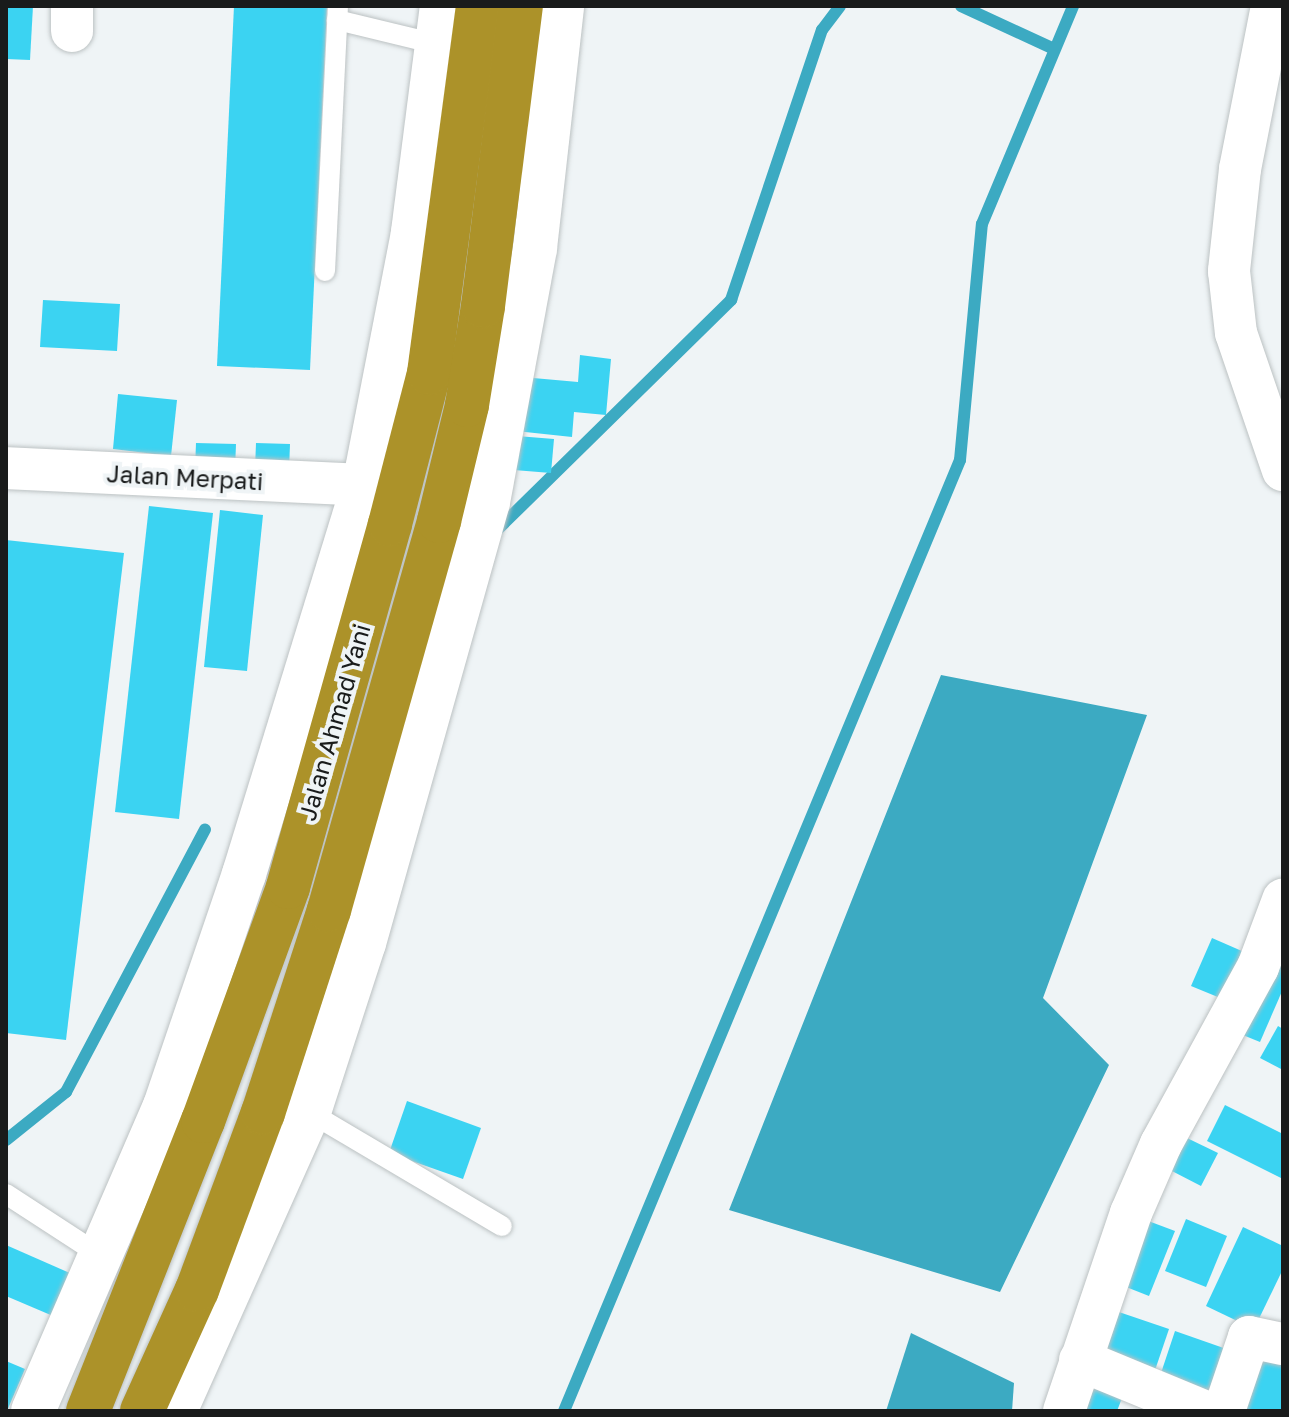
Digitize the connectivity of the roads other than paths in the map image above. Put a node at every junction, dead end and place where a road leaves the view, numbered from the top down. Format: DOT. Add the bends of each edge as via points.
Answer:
graph roads {
  1 [pos="478,6"];
  2 [pos="521,6"];
  3 [pos="562,6"];
  4 [pos="1272,6"];
  5 [pos="337,13"];
  6 [pos="452,35"];
  7 [pos="325,271"];
  8 [pos="6,468"];
  9 [pos="1283,470"];
  10 [pos="364,485"];
  11 [pos="1281,912"];
  12 [pos="309,1112"];
  13 [pos="6,1194"];
  14 [pos="502,1226"];
  15 [pos="101,1256"];
  16 [pos="1283,1344"];
  17 [pos="1080,1360"];
  18 [pos="33,1411"];
  19 [pos="88,1411"];
  20 [pos="142,1411"];
  21 [pos="175,1411"];
  22 [pos="1064,1411"];
  23 [pos="1204,1411"];
  24 [pos="1224,1411"];
  1 -- 6 [label="highway, Jalan Ahmad Yani"];
  2 -- 20 [label="highway, Jalan Ahmad Yani" via="483,306 467,405 439,521 329,910 263,1113 197,1290"];
  3 -- 12 [label="street" via="535,248 488,502 364,943"];
  4 -- 9 [label="street" via="1240,169 1229,271 1236,333"];
  5 -- 6 [label="lane"];
  5 -- 7 [label="lane"];
  6 -- 10 [label="street"];
  6 -- 19 [label="highway, Jalan Ahmad Yani" via="429,373 293,872 203,1121"];
  8 -- 10 [label="street, Jalan Merpati"];
  10 -- 15 [label="street" via="170,1092"];
  11 -- 17 [label="street" via="1258,967 1161,1144"];
  12 -- 14 [label="lane"];
  12 -- 21 [label="street"];
  13 -- 15 [label="lane"];
  15 -- 18 [label="street"];
  16 -- 24 [label="street" via="1249,1337"];
  17 -- 22 [label="street"];
  17 -- 23 [label="street"];
}
